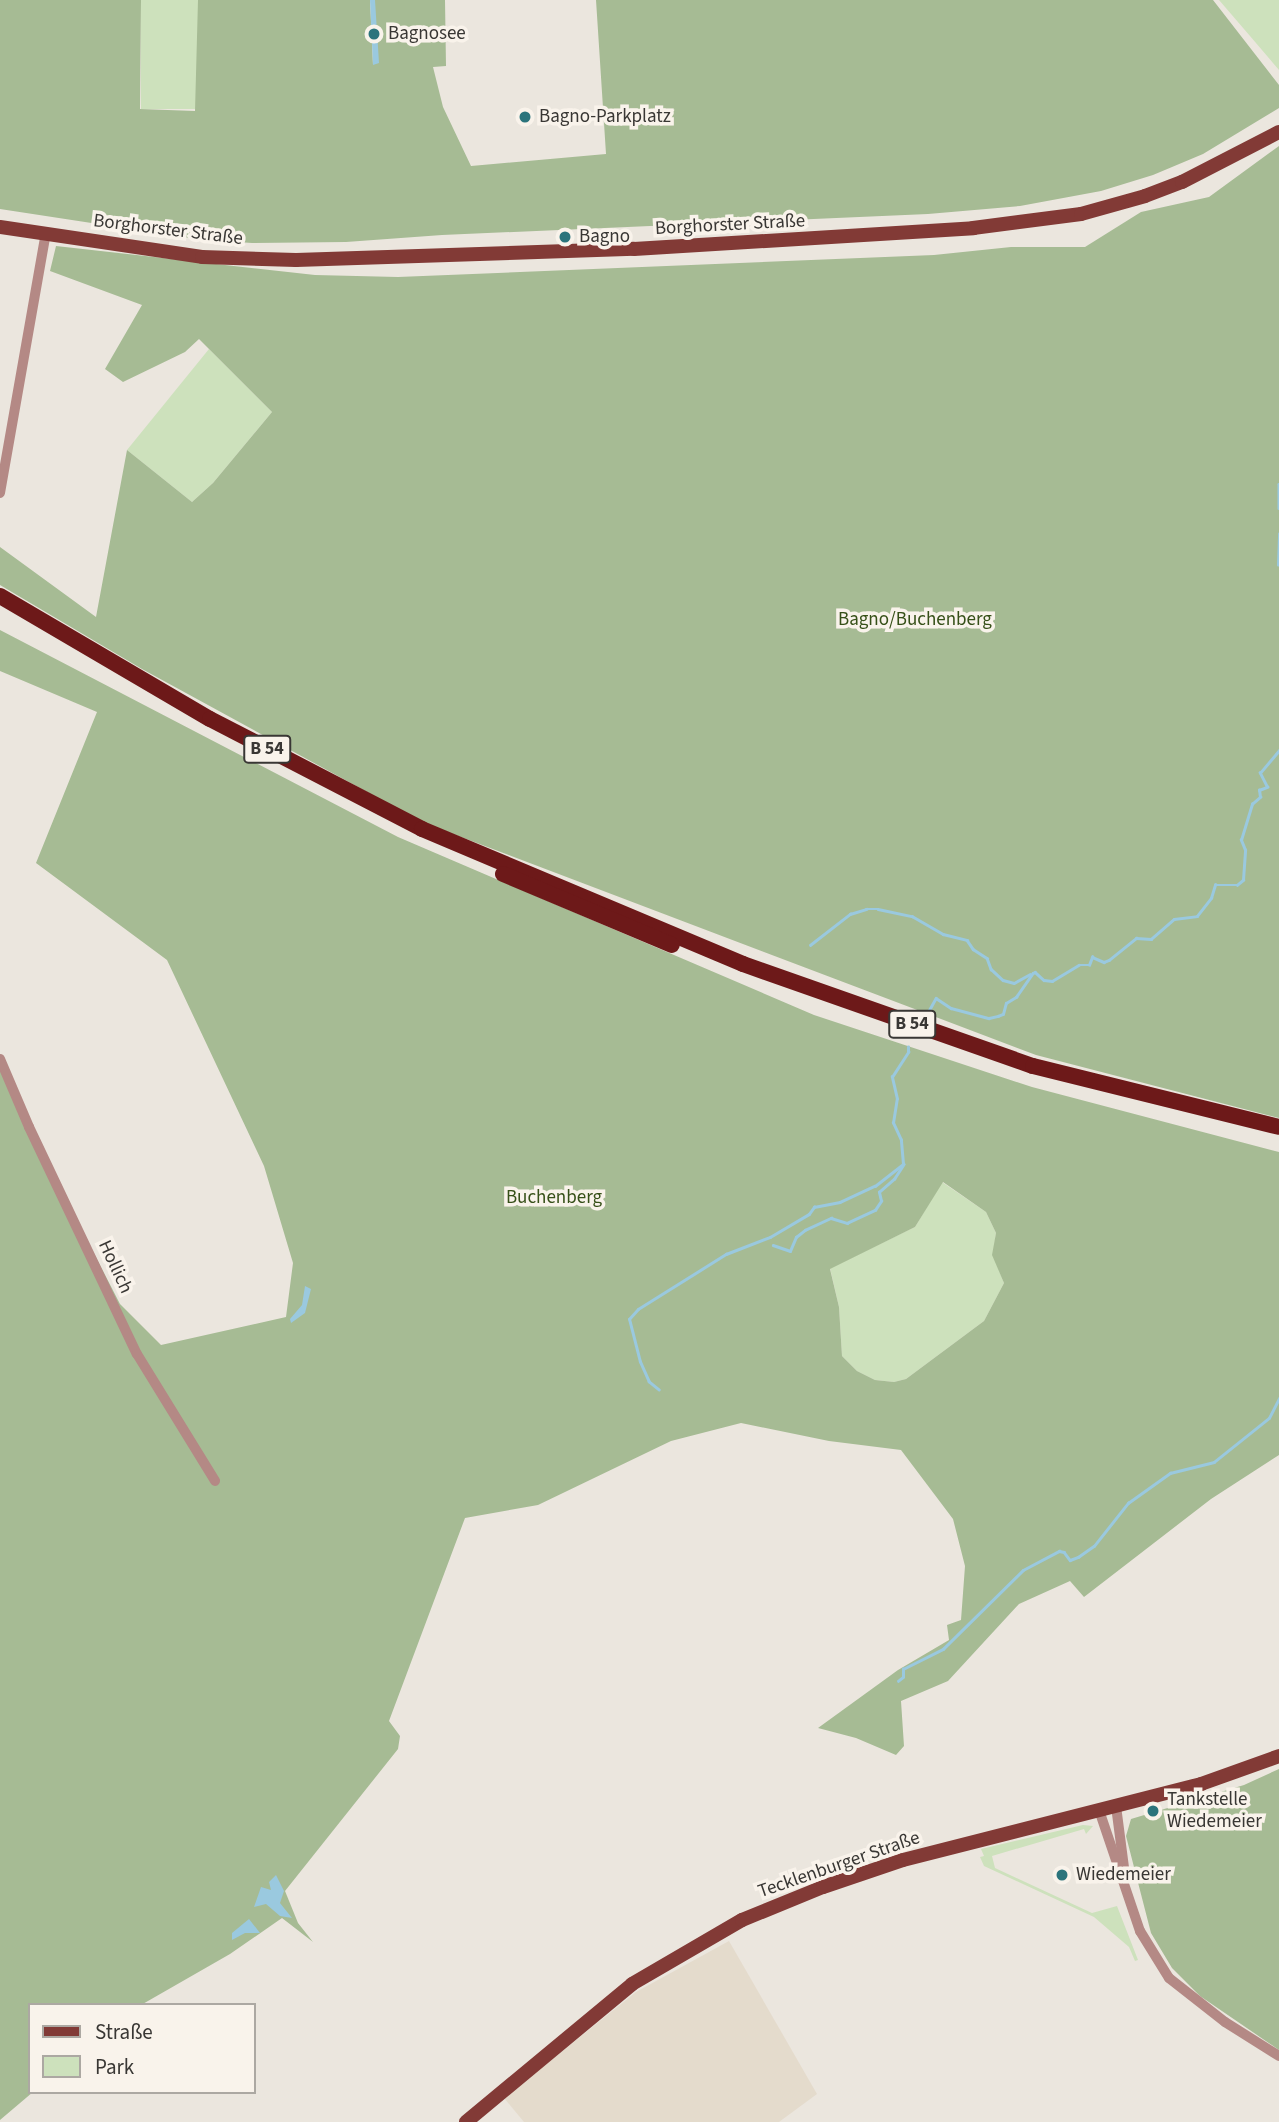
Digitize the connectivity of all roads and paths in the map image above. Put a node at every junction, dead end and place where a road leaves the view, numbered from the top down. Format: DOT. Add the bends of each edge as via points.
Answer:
graph roads {
  1 [pos="1279,132"];
  2 [pos="0,227"];
  3 [pos="46,233"];
  4 [pos="0,493"];
  5 [pos="5,605"];
  6 [pos="0,1059"];
  7 [pos="1279,1127"];
  8 [pos="1279,1138"];
  9 [pos="215,1481"];
  10 [pos="1279,1756"];
  11 [pos="1116,1806"];
  12 [pos="1099,1810"];
  13 [pos="1125,1882"];
  14 [pos="1279,2056"];
  15 [pos="466,2122"];
  1 -- 3 [label="main road, Borghorster Straße" via="1145,196 1081,214 973,228 634,249 296,260 202,257"];
  2 -- 3 [label="main road, Borghorster Straße"];
  3 -- 4 [label="street"];
  5 -- 7 [label="highway, B 54" via="422,829 743,964 1033,1066"];
  5 -- 8 [label="highway, B 54" via="208,728 405,830 589,913 739,972 1031,1074"];
  6 -- 9 [label="street, Hollich" via="137,1354"];
  10 -- 11 [label="main road, Tecklenburger Straße" via="1201,1784"];
  11 -- 12 [label="main road, Tecklenburger Straße"];
  11 -- 13 [label="street"];
  12 -- 13 [label="street"];
  12 -- 15 [label="main road, Tecklenburger Straße" via="903,1860 742,1920 632,1984"];
  13 -- 14 [label="street" via="1140,1931 1169,1978 1225,2022"];
}
